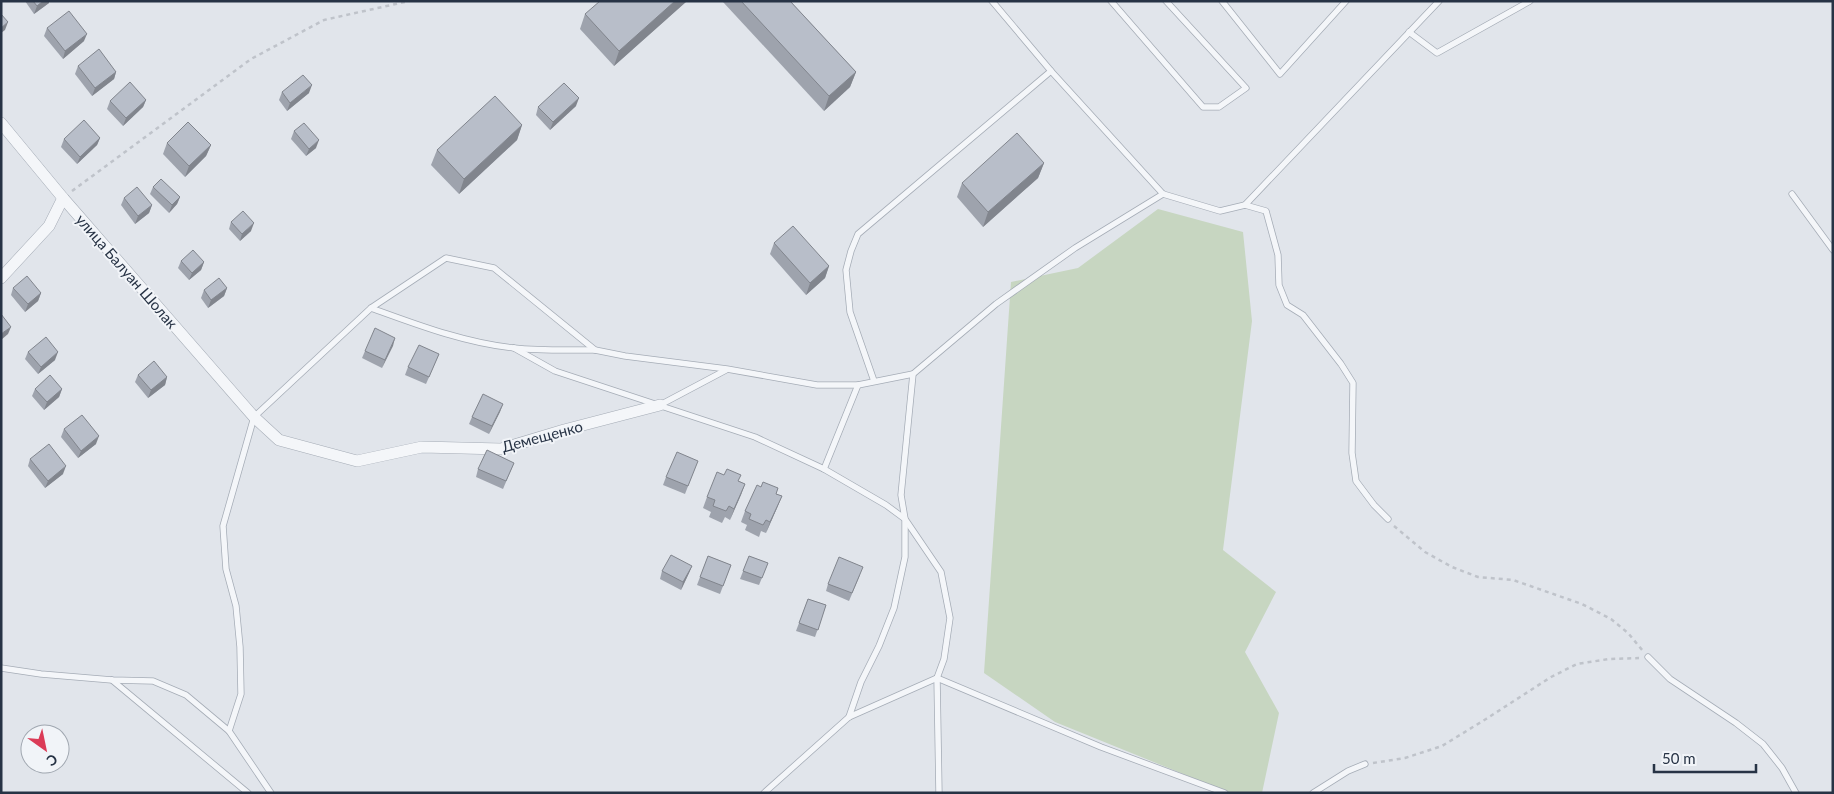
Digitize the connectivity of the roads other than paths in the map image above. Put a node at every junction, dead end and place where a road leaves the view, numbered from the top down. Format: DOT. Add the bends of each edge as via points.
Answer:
graph roads {
  1 [pos="992,1"];
  2 [pos="1111,1"];
  3 [pos="1166,1"];
  4 [pos="1222,1"];
  5 [pos="1346,1"];
  6 [pos="1439,1"];
  7 [pos="1530,1"];
  8 [pos="1409,32"];
  9 [pos="1051,71"];
  10 [pos="1,123"];
  11 [pos="1163,194"];
  12 [pos="1792,194"];
  13 [pos="63,198"];
  14 [pos="1245,205"];
  15 [pos="1833,250"];
  16 [pos="1,278"];
  17 [pos="371,308"];
  18 [pos="514,348"];
  19 [pos="595,350"];
  20 [pos="727,369"];
  21 [pos="913,374"];
  22 [pos="874,381"];
  23 [pos="858,385"];
  24 [pos="660,405"];
  25 [pos="254,417"];
  26 [pos="824,470"];
  27 [pos="905,519"];
  28 [pos="1388,519"];
  29 [pos="1648,657"];
  30 [pos="1,668"];
  31 [pos="937,678"];
  32 [pos="112,680"];
  33 [pos="849,718"];
  34 [pos="229,731"];
  35 [pos="1365,764"];
  36 [pos="248,793"];
  37 [pos="271,793"];
  38 [pos="764,793"];
  39 [pos="939,793"];
  40 [pos="1226,793"];
  41 [pos="1313,793"];
  42 [pos="1796,793"];
  1 -- 9 [label="lane"];
  2 -- 3 [label="lane" via="1204,107 1219,107 1246,88"];
  4 -- 5 [label="lane" via="1280,74"];
  6 -- 8 [label="lane"];
  7 -- 8 [label="lane" via="1437,53"];
  8 -- 14 [label="lane"];
  9 -- 11 [label="lane"];
  9 -- 22 [label="lane" via="858,234 846,270 850,312"];
  10 -- 13 [label="street, улица Балуан Шолак"];
  11 -- 14 [label="lane" via="1220,211"];
  11 -- 21 [label="lane" via="1075,248 1004,298"];
  12 -- 15 [label="lane"];
  13 -- 16 [label="street" via="48,226"];
  13 -- 25 [label="street, улица Балуан Шолак"];
  14 -- 28 [label="lane" via="1266,211 1287,305 1303,315 1353,383 1352,452 1356,481"];
  17 -- 18 [label="lane" via="437,332"];
  17 -- 19 [label="lane" via="446,258 494,268"];
  17 -- 25 [label="lane"];
  18 -- 19 [label="lane"];
  18 -- 24 [label="lane" via="555,371"];
  19 -- 20 [label="lane"];
  20 -- 23 [label="lane" via="817,385"];
  20 -- 24 [label="lane"];
  21 -- 22 [label="lane"];
  21 -- 27 [label="lane" via="901,495"];
  22 -- 23 [label="lane"];
  23 -- 26 [label="lane"];
  24 -- 25 [label="street, Демещенко" via="501,449 422,447 357,461 279,440"];
  24 -- 26 [label="lane" via="755,437"];
  25 -- 34 [label="lane" via="223,526 226,569 236,606 240,647 241,694"];
  26 -- 27 [label="lane"];
  27 -- 31 [label="lane" via="941,572 950,618 944,659"];
  27 -- 33 [label="lane" via="905,557 894,608 861,682"];
  29 -- 42 [label="lane" via="1670,679 1763,744"];
  30 -- 32 [label="lane"];
  31 -- 33 [label="lane"];
  31 -- 39 [label="lane"];
  31 -- 40 [label="lane" via="1101,747"];
  32 -- 34 [label="lane" via="154,681 186,695"];
  32 -- 36 [label="lane"];
  33 -- 38 [label="lane"];
  34 -- 37 [label="lane"];
  35 -- 41 [label="lane"];
}
